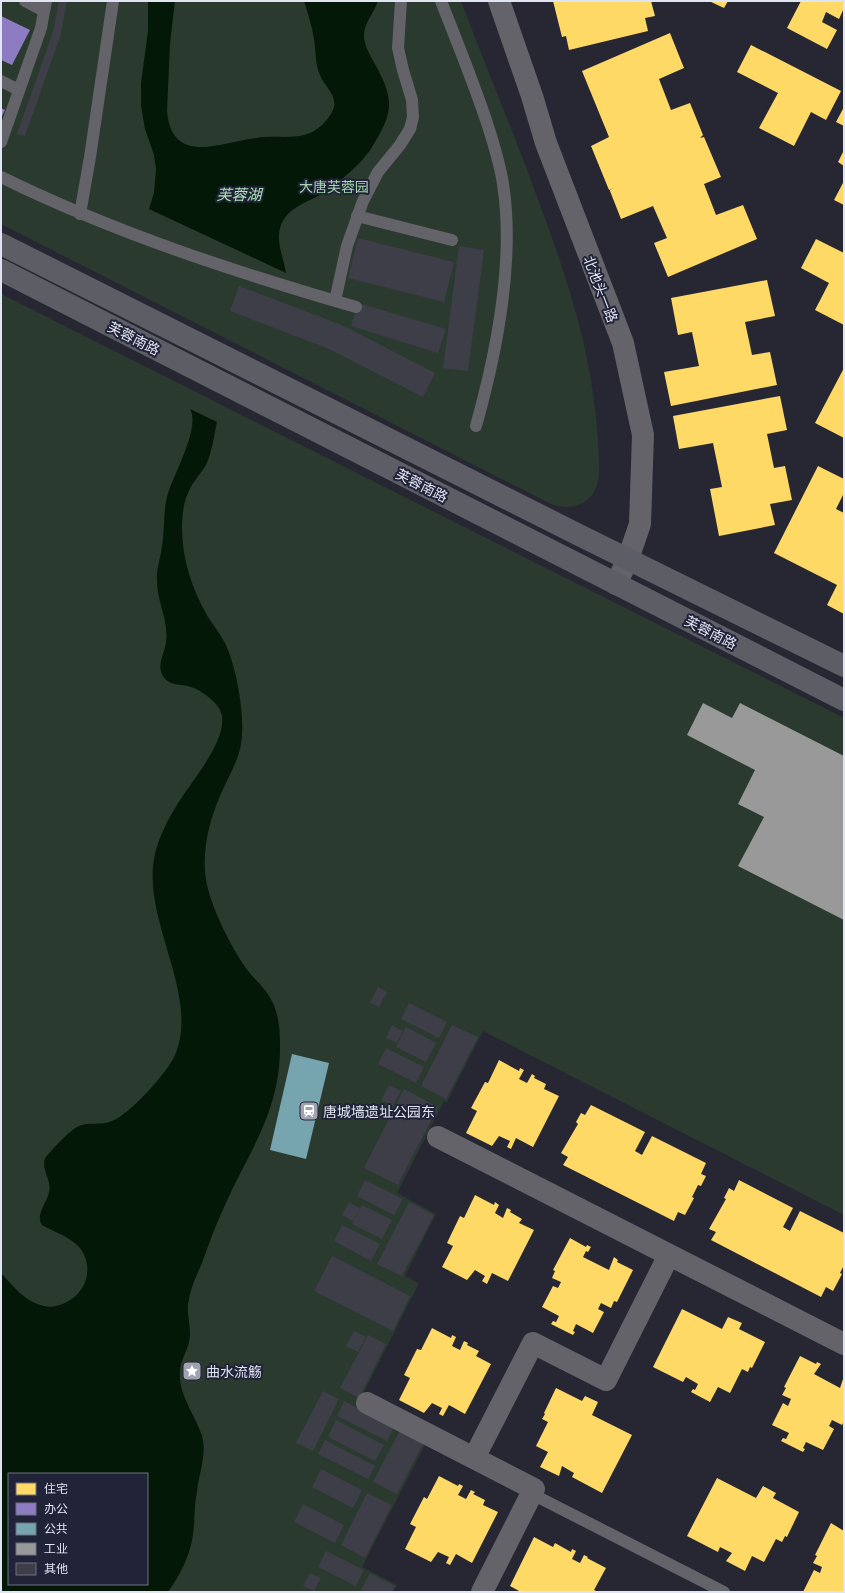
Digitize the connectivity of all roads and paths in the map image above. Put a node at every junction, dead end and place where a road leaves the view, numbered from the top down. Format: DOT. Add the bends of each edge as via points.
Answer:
graph roads {
  1 [pos="26,1"];
  2 [pos="113,1"];
  3 [pos="400,1"];
  4 [pos="441,1"];
  5 [pos="499,1"];
  6 [pos="46,6"];
  7 [pos="1,81"];
  8 [pos="19,90"];
  9 [pos="1,142"];
  10 [pos="1,177"];
  11 [pos="80,214"];
  12 [pos="357,216"];
  13 [pos="452,240"];
  14 [pos="1,244"];
  15 [pos="1,270"];
  16 [pos="335,301"];
  17 [pos="356,307"];
  18 [pos="476,426"];
  19 [pos="628,559"];
  20 [pos="616,584"];
  21 [pos="844,666"];
  22 [pos="844,700"];
  23 [pos="438,1137"];
  24 [pos="669,1255"];
  25 [pos="844,1344"];
  26 [pos="367,1403"];
  27 [pos="474,1458"];
  28 [pos="532,1494"];
  29 [pos="482,1592"];
  30 [pos="724,1592"];
  1 -- 6 [label="lane"];
  2 -- 11 [label="lane"];
  3 -- 12 [label="lane" via="398,48 412,100 413,117 405,137 378,172"];
  4 -- 18 [label="lane" via="494,144 503,183 506,218 505,274 498,330"];
  5 -- 19 [label="street, 北池头一路" via="546,143 623,343 643,436 640,524"];
  6 -- 8 [label="lane"];
  7 -- 8 [label="lane"];
  8 -- 9 [label="lane"];
  10 -- 11 [label="lane"];
  11 -- 16 [label="lane" via="216,265"];
  12 -- 13 [label="lane"];
  12 -- 16 [label="lane" via="344,258"];
  14 -- 19 [label="main road, 芙蓉南路"];
  15 -- 20 [label="main road, 芙蓉南路"];
  16 -- 17 [label="lane"];
  19 -- 20 [label="street, 北池头一路"];
  19 -- 21 [label="main road, 芙蓉南路"];
  20 -- 22 [label="main road, 芙蓉南路"];
  23 -- 24 [label="street"];
  24 -- 25 [label="street"];
  24 -- 27 [label="street" via="606,1380 533,1343"];
  26 -- 27 [label="street"];
  27 -- 28 [label="street" via="534,1489"];
  28 -- 29 [label="street"];
  28 -- 30 [label="lane"];
}
